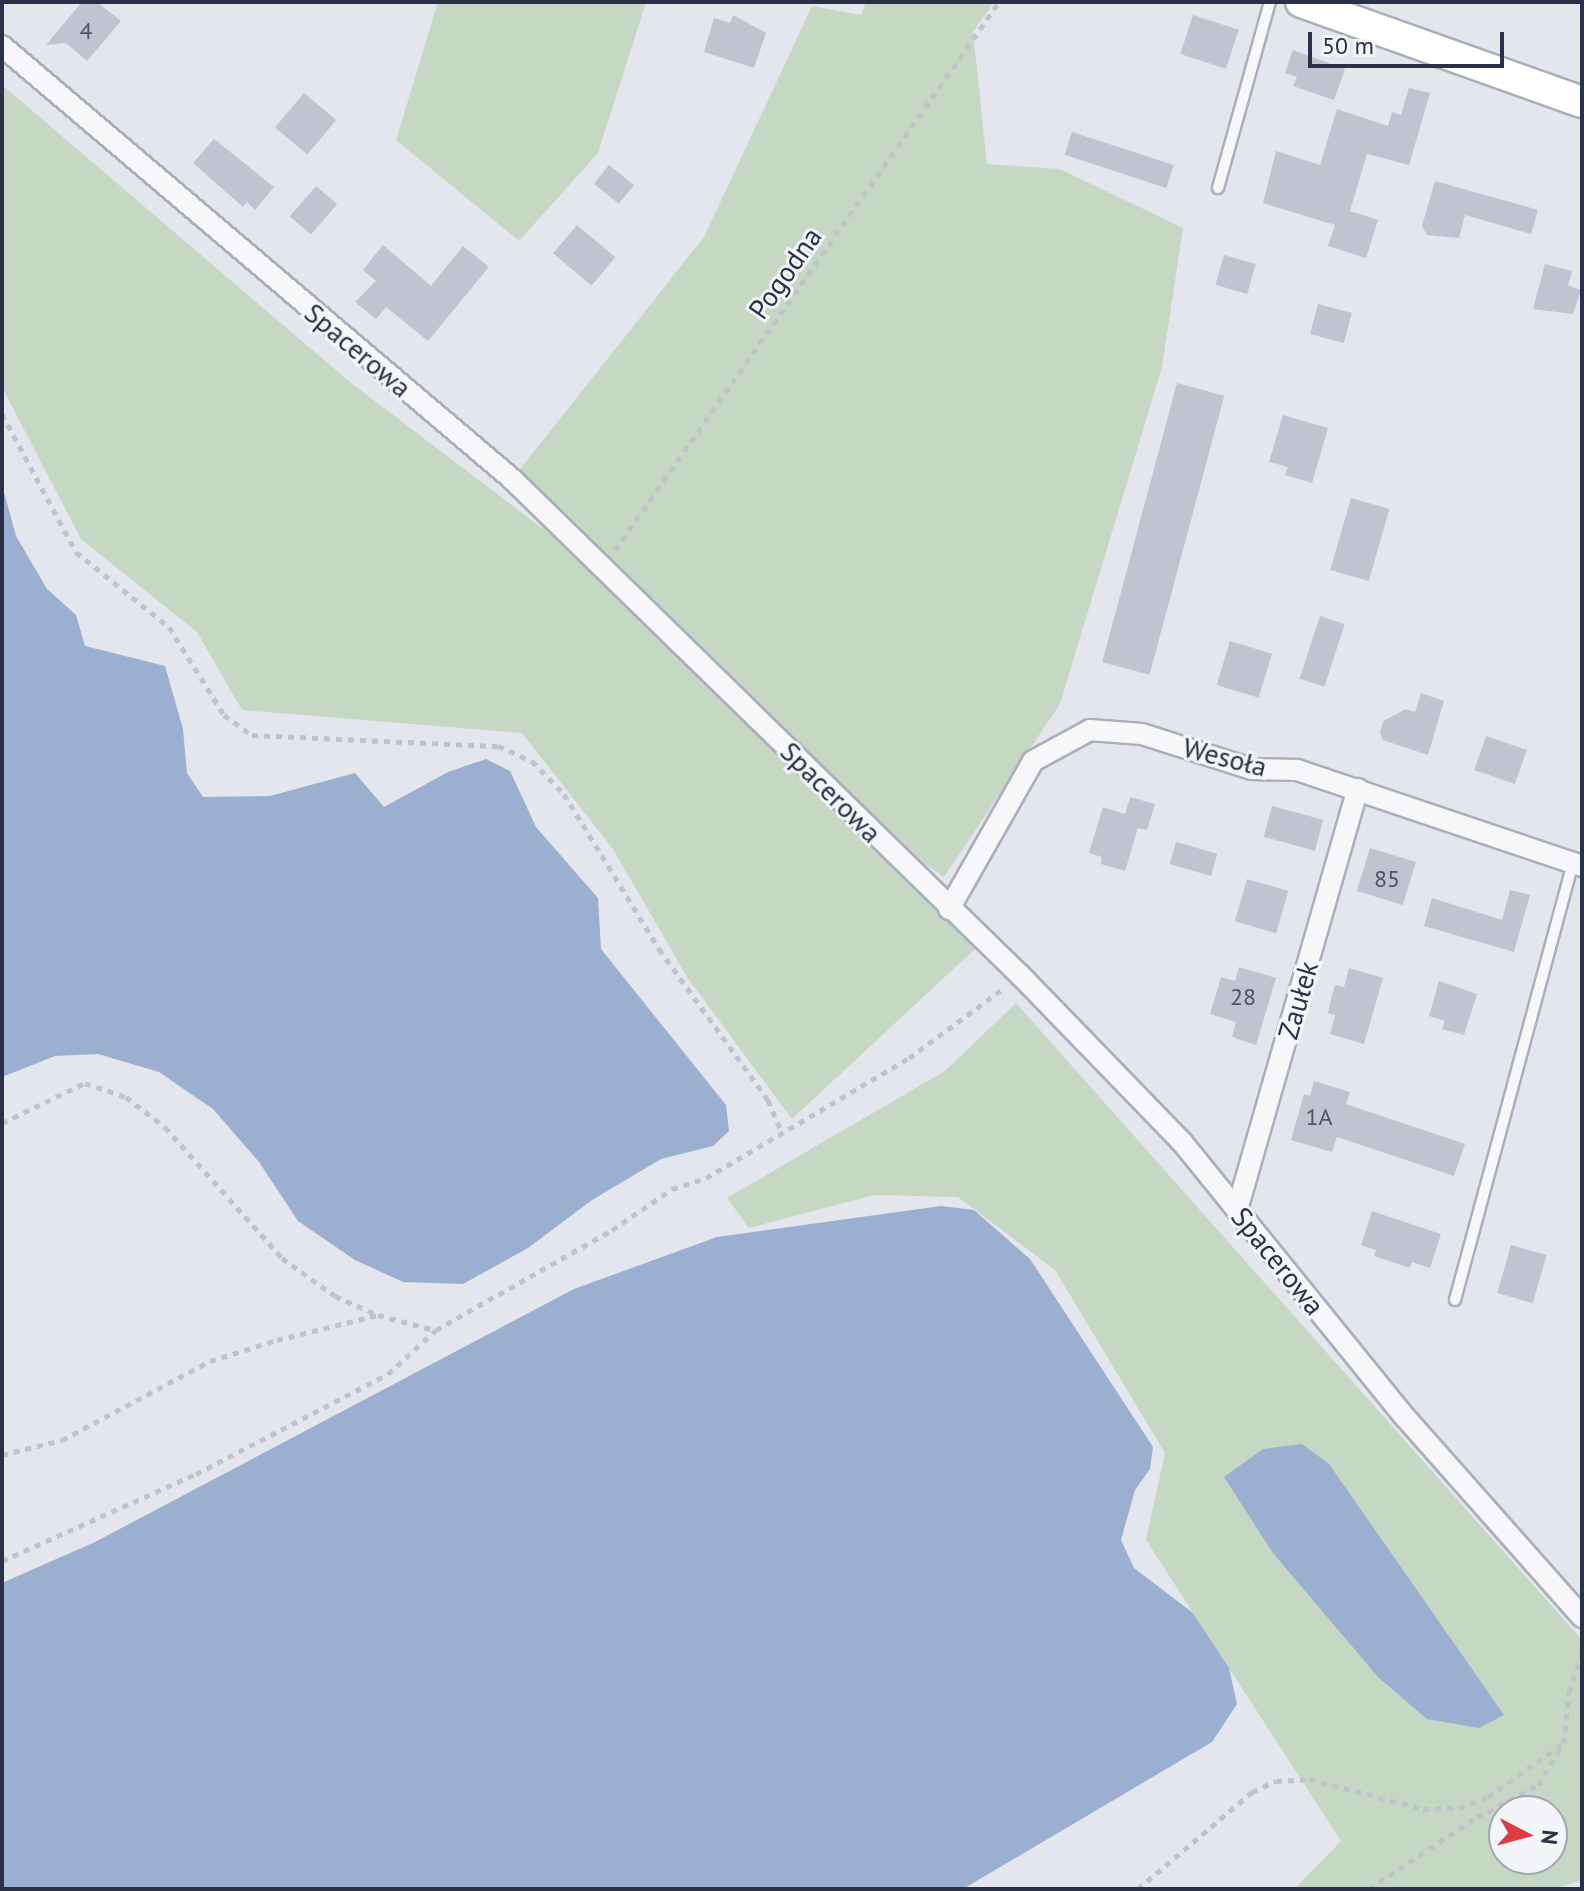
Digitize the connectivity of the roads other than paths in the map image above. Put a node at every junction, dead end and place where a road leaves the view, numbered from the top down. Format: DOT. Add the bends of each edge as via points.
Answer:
graph roads {
  1 [pos="1270,2"];
  2 [pos="1301,2"];
  3 [pos="2,46"];
  4 [pos="1582,102"];
  5 [pos="1218,188"];
  6 [pos="1358,789"];
  7 [pos="1577,864"];
  8 [pos="949,909"];
  9 [pos="1237,1210"];
  10 [pos="1455,1300"];
  11 [pos="1582,1617"];
  1 -- 5 [label="lane"];
  2 -- 4 [label="street"];
  3 -- 8 [label="street, Spacerowa" via="512,479"];
  6 -- 7 [label="street, Wesoła"];
  6 -- 8 [label="street, Wesoła" via="1297,770 1252,769 1142,734 1090,730 1033,761"];
  6 -- 9 [label="street, Zaułek"];
  7 -- 10 [label="lane"];
  8 -- 9 [label="street, Spacerowa" via="1182,1142"];
  9 -- 11 [label="street, Spacerowa" via="1405,1417"];
}
